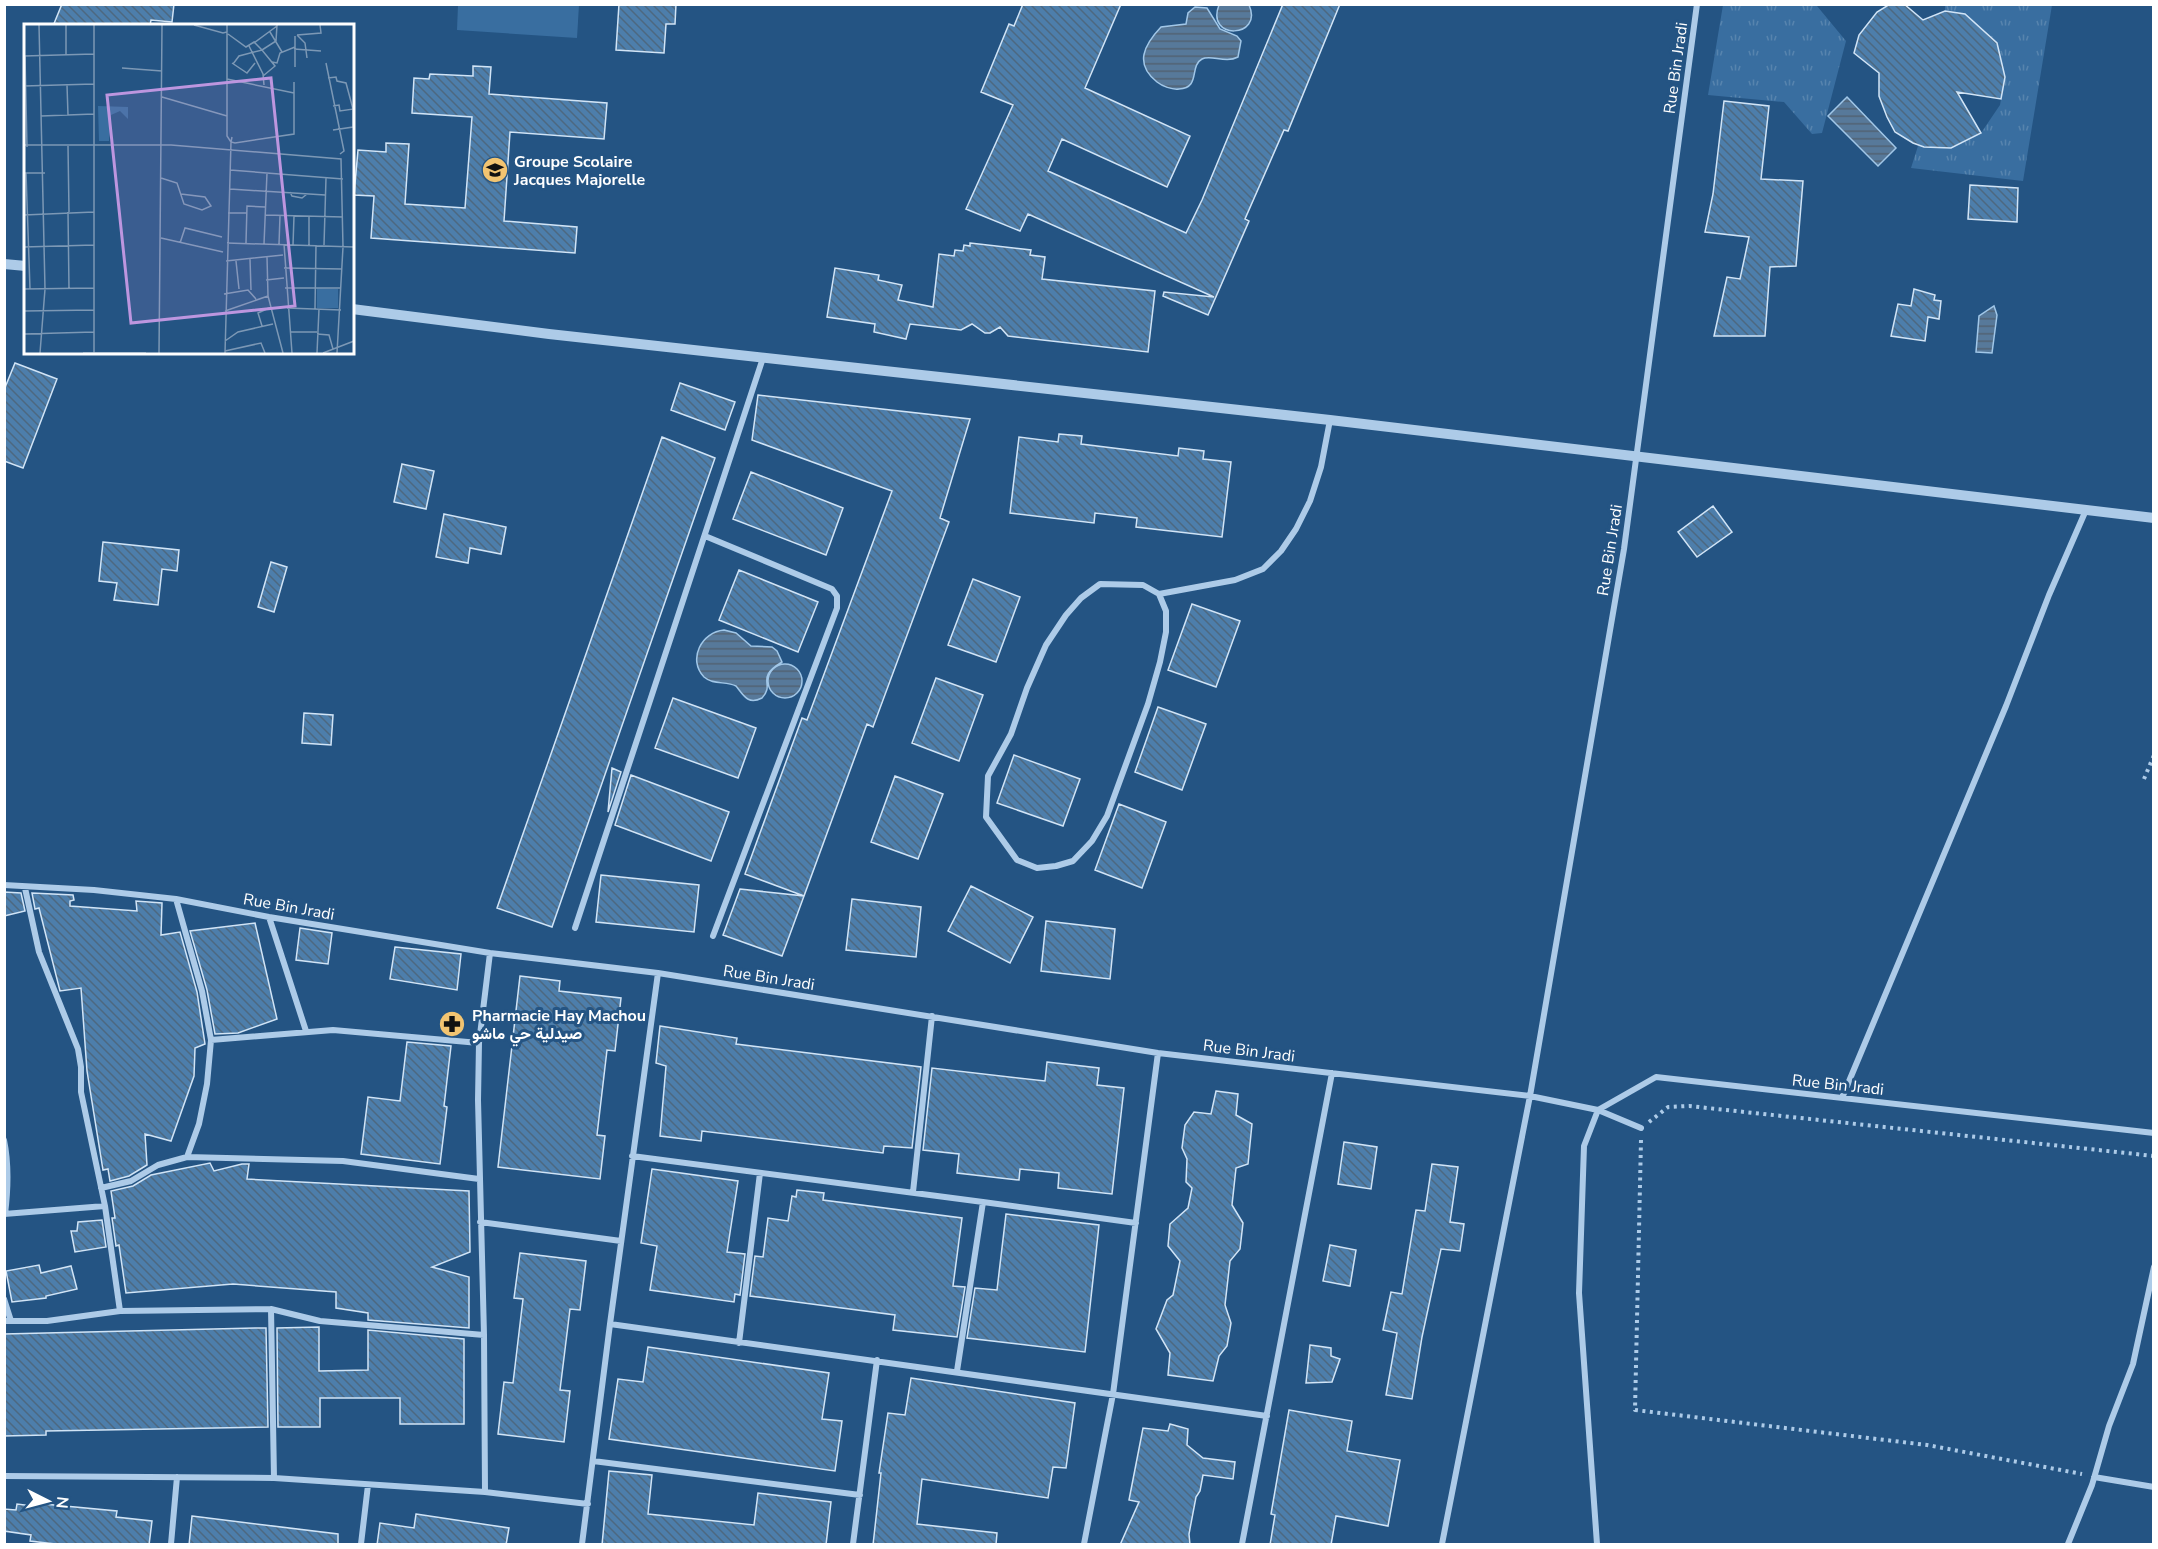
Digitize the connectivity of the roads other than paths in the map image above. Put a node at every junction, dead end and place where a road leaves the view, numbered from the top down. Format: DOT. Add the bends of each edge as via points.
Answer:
graph roads {
  1 [pos="1697,4"];
  2 [pos="4,264"];
  3 [pos="24,266"];
  4 [pos="354,309"];
  5 [pos="764,358"];
  6 [pos="1330,420"];
  7 [pos="1636,455"];
  8 [pos="2086,510"];
  9 [pos="2154,518"];
  10 [pos="705,536"];
  11 [pos="1159,594"];
  12 [pos="4,885"];
  13 [pos="25,888"];
  14 [pos="176,899"];
  15 [pos="269,917"];
  16 [pos="575,928"];
  17 [pos="713,936"];
  18 [pos="490,953"];
  19 [pos="658,973"];
  20 [pos="932,1016"];
  21 [pos="306,1031"];
  22 [pos="211,1040"];
  23 [pos="479,1043"];
  24 [pos="1158,1053"];
  25 [pos="1332,1073"];
  26 [pos="1530,1096"];
  27 [pos="1842,1098"];
  28 [pos="1598,1110"];
  29 [pos="1641,1128"];
  30 [pos="2154,1133"];
  31 [pos="4,1140"];
  32 [pos="632,1156"];
  33 [pos="187,1157"];
  34 [pos="760,1173"];
  35 [pos="479,1179"];
  36 [pos="101,1188"];
  37 [pos="913,1192"];
  38 [pos="983,1202"];
  39 [pos="105,1206"];
  40 [pos="5,1214"];
  41 [pos="480,1222"];
  42 [pos="1136,1223"];
  43 [pos="621,1242"];
  44 [pos="2154,1267"];
  45 [pos="4,1299"];
  46 [pos="271,1309"];
  47 [pos="120,1311"];
  48 [pos="8,1321"];
  49 [pos="610,1324"];
  50 [pos="484,1335"];
  51 [pos="739,1343"];
  52 [pos="877,1360"];
  53 [pos="957,1371"];
  54 [pos="1113,1394"];
  55 [pos="1267,1416"];
  56 [pos="593,1461"];
  57 [pos="4,1476"];
  58 [pos="177,1477"];
  59 [pos="2094,1477"];
  60 [pos="274,1478"];
  61 [pos="368,1485"];
  62 [pos="2154,1487"];
  63 [pos="484,1492"];
  64 [pos="860,1495"];
  65 [pos="588,1504"];
  66 [pos="171,1545"];
  67 [pos="361,1545"];
  68 [pos="582,1545"];
  69 [pos="853,1545"];
  70 [pos="1084,1545"];
  71 [pos="1242,1545"];
  72 [pos="1442,1545"];
  73 [pos="1597,1545"];
  74 [pos="2068,1545"];
  1 -- 7 [label="street, Rue Bin Jradi"];
  2 -- 3 [label="street"];
  4 -- 5 [label="street"];
  5 -- 6 [label="street"];
  5 -- 10 [label="street"];
  6 -- 7 [label="street"];
  6 -- 11 [label="street" via="1310,501 1281,551 1263,569 1235,580"];
  7 -- 8 [label="street"];
  7 -- 26 [label="street, Rue Bin Jradi" via="1624,549"];
  8 -- 9 [label="street"];
  8 -- 27 [label="street"];
  10 -- 16 [label="street"];
  10 -- 17 [label="street" via="832,589 837,596 837,608"];
  11 -- 11 [label="street" via="1143,585 1100,584 1081,597 1046,645 1011,734 988,776 986,817 1017,860 1037,868 1073,861 1092,841 1107,816 1160,662 1166,611"];
  12 -- 13 [label="street, Rue Bin Jradi"];
  13 -- 14 [label="street, Rue Bin Jradi" via="94,890"];
  13 -- 36 [label="street" via="39,952 78,1049 81,1092"];
  14 -- 15 [label="street, Rue Bin Jradi"];
  14 -- 22 [label="street" via="202,991"];
  15 -- 18 [label="street, Rue Bin Jradi"];
  15 -- 21 [label="street"];
  18 -- 19 [label="street, Rue Bin Jradi"];
  18 -- 23 [label="street"];
  19 -- 20 [label="street, Rue Bin Jradi"];
  19 -- 32 [label="street"];
  20 -- 24 [label="street, Rue Bin Jradi"];
  20 -- 37 [label="street"];
  21 -- 22 [label="street"];
  21 -- 23 [label="street"];
  22 -- 33 [label="street" via="199,1124"];
  23 -- 35 [label="street"];
  24 -- 25 [label="street, Rue Bin Jradi"];
  24 -- 42 [label="street"];
  25 -- 26 [label="street, Rue Bin Jradi"];
  25 -- 55 [label="street"];
  26 -- 28 [label="street, Rue Bin Jradi"];
  26 -- 72 [label="street, Rue Bin Jradi"];
  27 -- 28 [label="street, Rue Bin Jradi" via="1656,1077"];
  27 -- 30 [label="street, Rue Bin Jradi"];
  28 -- 29 [label="street"];
  28 -- 73 [label="street" via="1584,1146 1579,1293"];
  31 -- 40 [label="street" via="8,1196"];
  32 -- 34 [label="street"];
  32 -- 43 [label="street"];
  33 -- 35 [label="street" via="343,1161"];
  33 -- 36 [label="street" via="158,1165 131,1181"];
  34 -- 37 [label="street"];
  34 -- 51 [label="street"];
  35 -- 41 [label="street"];
  36 -- 39 [label="street"];
  37 -- 38 [label="street"];
  38 -- 42 [label="street"];
  38 -- 53 [label="street"];
  39 -- 40 [label="street"];
  39 -- 47 [label="street"];
  41 -- 43 [label="street"];
  41 -- 50 [label="street"];
  42 -- 54 [label="street"];
  43 -- 49 [label="street"];
  44 -- 59 [label="street" via="2133,1364"];
  45 -- 48 [label="street"];
  46 -- 47 [label="street"];
  46 -- 50 [label="street" via="320,1321"];
  46 -- 60 [label="street"];
  47 -- 48 [label="street" via="47,1321"];
  49 -- 51 [label="street"];
  49 -- 56 [label="street"];
  50 -- 63 [label="street"];
  51 -- 52 [label="street"];
  52 -- 53 [label="street"];
  52 -- 64 [label="street"];
  53 -- 54 [label="street"];
  54 -- 55 [label="street"];
  54 -- 70 [label="street"];
  55 -- 71 [label="street"];
  56 -- 64 [label="street"];
  56 -- 65 [label="street"];
  57 -- 58 [label="street"];
  58 -- 60 [label="street"];
  58 -- 66 [label="street"];
  59 -- 62 [label="street"];
  59 -- 74 [label="street"];
  60 -- 61 [label="street"];
  61 -- 63 [label="street"];
  61 -- 67 [label="street"];
  63 -- 65 [label="street"];
  64 -- 69 [label="street"];
  65 -- 68 [label="street"];
}
